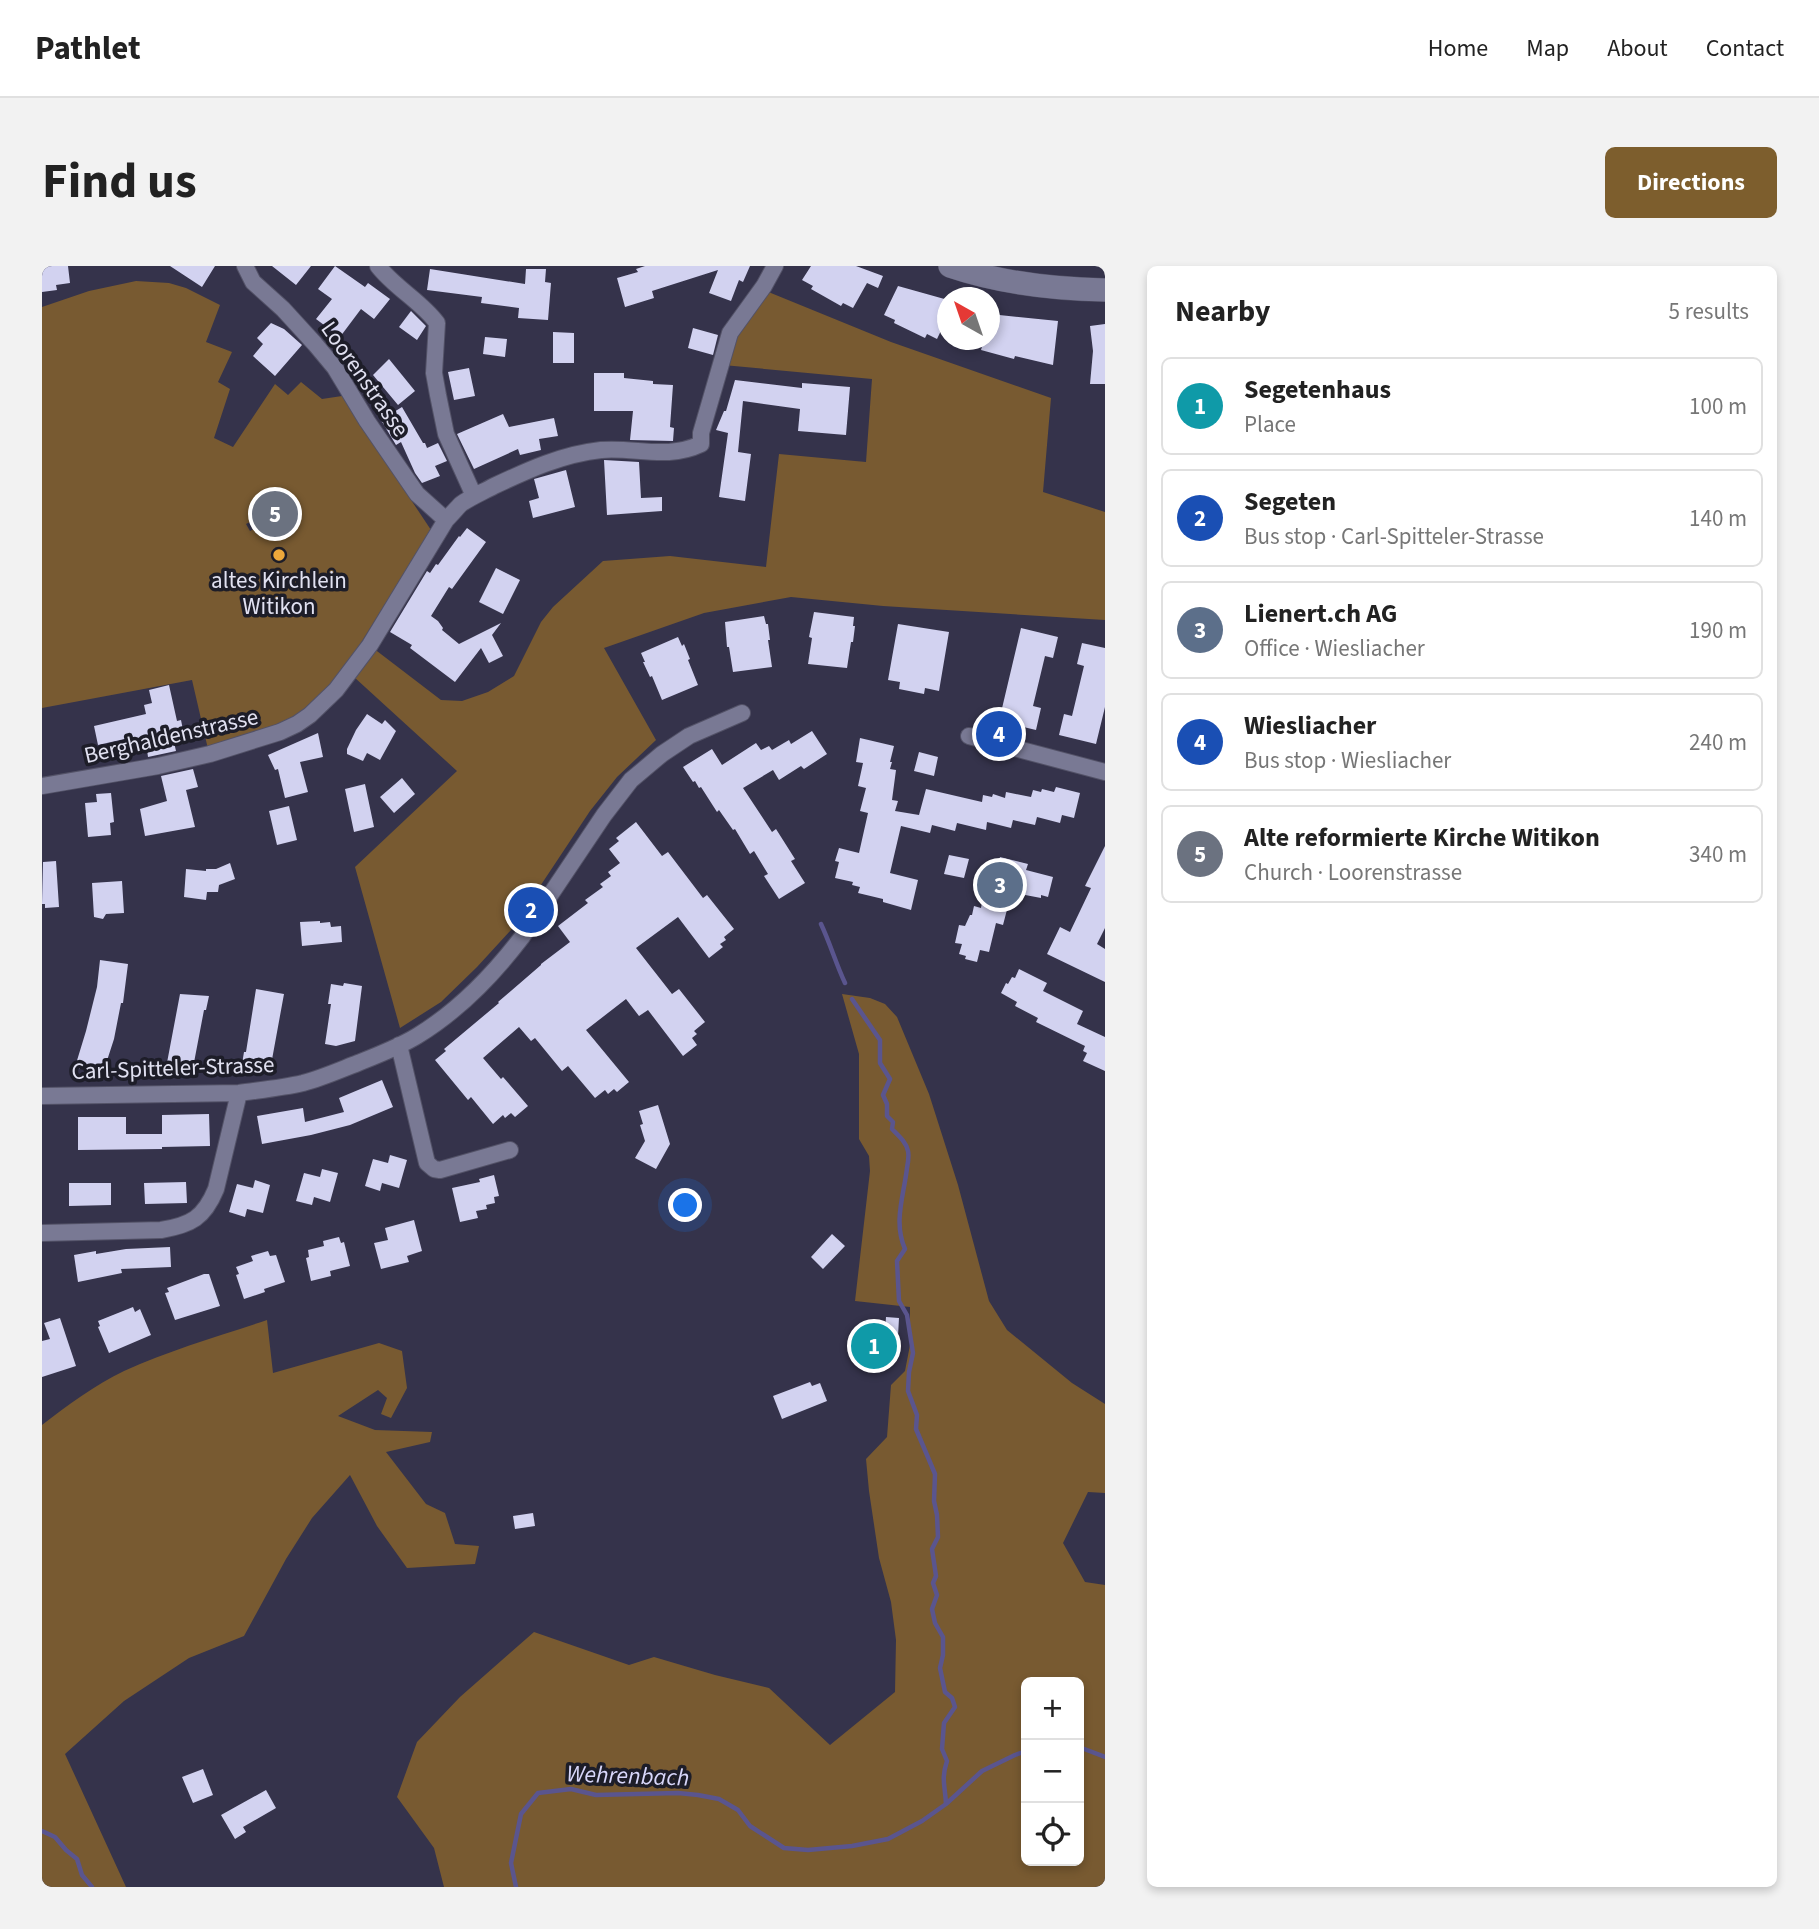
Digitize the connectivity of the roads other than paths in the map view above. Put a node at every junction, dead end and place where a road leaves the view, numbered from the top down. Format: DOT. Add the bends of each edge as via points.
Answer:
graph roads {
  1 [pos="245,266"];
  2 [pos="379,266"];
  3 [pos="775,266"];
  4 [pos="950,266"];
  5 [pos="1105,289"];
  6 [pos="474,496"];
  7 [pos="446,520"];
  8 [pos="742,713"];
  9 [pos="969,736"];
  10 [pos="1105,772"];
  11 [pos="42,786"];
  12 [pos="399,1045"];
  13 [pos="239,1093"];
  14 [pos="42,1096"];
  15 [pos="510,1150"];
  16 [pos="42,1233"];
  1 -- 7 [label="street, Loorenstrasse" via="253,282 335,368 416,494"];
  2 -- 6 [label="street" via="437,323 434,373 446,434"];
  3 -- 6 [label="street, Berghaldenstrasse" via="730,333 701,444 675,453 601,450 573,456 530,469"];
  4 -- 5 [label="street" via="1034,285"];
  6 -- 7 [label="street, Berghaldenstrasse"];
  7 -- 11 [label="street, Berghaldenstrasse" via="362,656 323,704 297,724 210,754"];
  8 -- 12 [label="street, Carl-Spitteler-Strasse" via="689,736 646,766 604,815 495,971 436,1023"];
  9 -- 10 [label="street"];
  12 -- 13 [label="street, Carl-Spitteler-Strasse" via="303,1083"];
  12 -- 15 [label="street" via="427,1163 440,1170"];
  13 -- 14 [label="street, Carl-Spitteler-Strasse"];
  13 -- 16 [label="street" via="216,1189 193,1221 161,1230"];
}
